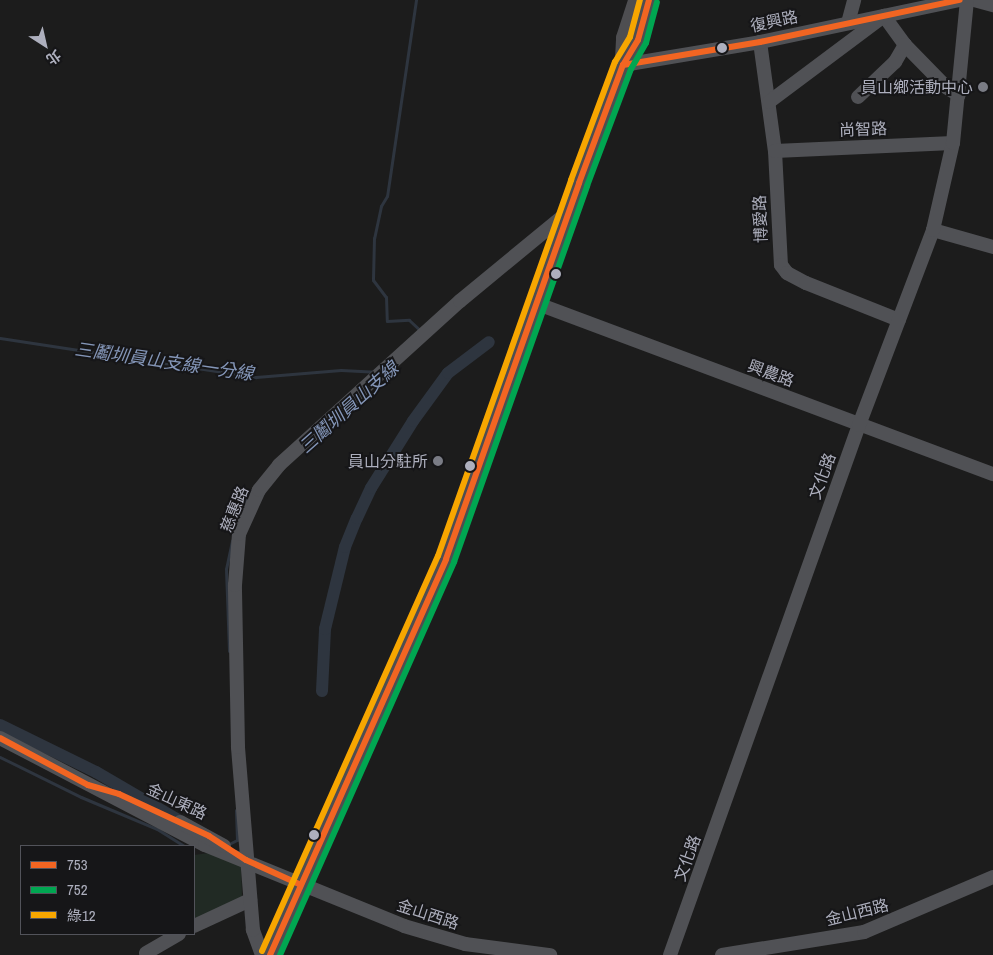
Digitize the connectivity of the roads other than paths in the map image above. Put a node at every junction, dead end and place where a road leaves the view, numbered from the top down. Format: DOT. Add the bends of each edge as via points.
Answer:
graph roads {
  1 [pos="637,0"];
  2 [pos="649,0"];
  3 [pos="854,0"];
  4 [pos="960,0"];
  5 [pos="967,0"];
  6 [pos="974,0"];
  7 [pos="993,5"];
  8 [pos="884,16"];
  9 [pos="848,23"];
  10 [pos="760,42"];
  11 [pos="906,45"];
  12 [pos="624,65"];
  13 [pos="959,95"];
  14 [pos="858,98"];
  15 [pos="769,102"];
  16 [pos="954,143"];
  17 [pos="775,151"];
  18 [pos="569,211"];
  19 [pos="933,230"];
  20 [pos="993,247"];
  21 [pos="538,304"];
  22 [pos="899,320"];
  23 [pos="859,424"];
  24 [pos="993,474"];
  25 [pos="0,738"];
  26 [pos="246,860"];
  27 [pos="993,877"];
  28 [pos="301,885"];
  29 [pos="250,900"];
  30 [pos="195,926"];
  31 [pos="177,935"];
  32 [pos="146,953"];
  33 [pos="533,954"];
  34 [pos="262,955"];
  35 [pos="270,955"];
  36 [pos="550,955"];
  37 [pos="670,955"];
  38 [pos="722,955"];
  1 -- 12 [label="main road" via="625,38"];
  2 -- 12 [label="main road" via="638,40"];
  3 -- 9 [label="street"];
  4 -- 8 [label="street, 復興路"];
  5 -- 13 [label="street, 文化路"];
  6 -- 7 [label="street"];
  8 -- 9 [label="street, 復興路"];
  8 -- 11 [label="street"];
  8 -- 15 [label="street"];
  9 -- 10 [label="street, 復興路"];
  10 -- 12 [label="street, 復興路"];
  10 -- 15 [label="street, 博愛路"];
  11 -- 13 [label="street" via="946,87"];
  11 -- 14 [label="street" via="894,62"];
  12 -- 18 [label="main road"];
  13 -- 16 [label="street, 文化路"];
  15 -- 17 [label="street, 博愛路"];
  16 -- 17 [label="street, 尚智路"];
  16 -- 19 [label="street, 文化路"];
  17 -- 22 [label="street, 博愛路" via="781,266 806,283"];
  18 -- 21 [label="main road"];
  18 -- 26 [label="street, 慈惠路" via="395,359 278,465 259,490 239,534 235,586 238,747"];
  19 -- 20 [label="street"];
  19 -- 22 [label="street, 文化路"];
  21 -- 23 [label="street, 興農路"];
  21 -- 28 [label="main road" via="423,616"];
  22 -- 23 [label="street, 文化路"];
  23 -- 24 [label="street, 興農路"];
  23 -- 37 [label="street, 文化路"];
  25 -- 26 [label="street, 金山東路" via="205,845"];
  26 -- 28 [label="street, 金山東路"];
  26 -- 29 [label="street, 慈惠路"];
  27 -- 38 [label="street, 金山西路" via="864,932"];
  28 -- 33 [label="street, 金山西路" via="404,926 465,944"];
  28 -- 35 [label="main road"];
  29 -- 30 [label="street"];
  29 -- 34 [label="street, 慈惠路"];
  31 -- 32 [label="street"];
  33 -- 36 [label="street, 金山西路"];
}
